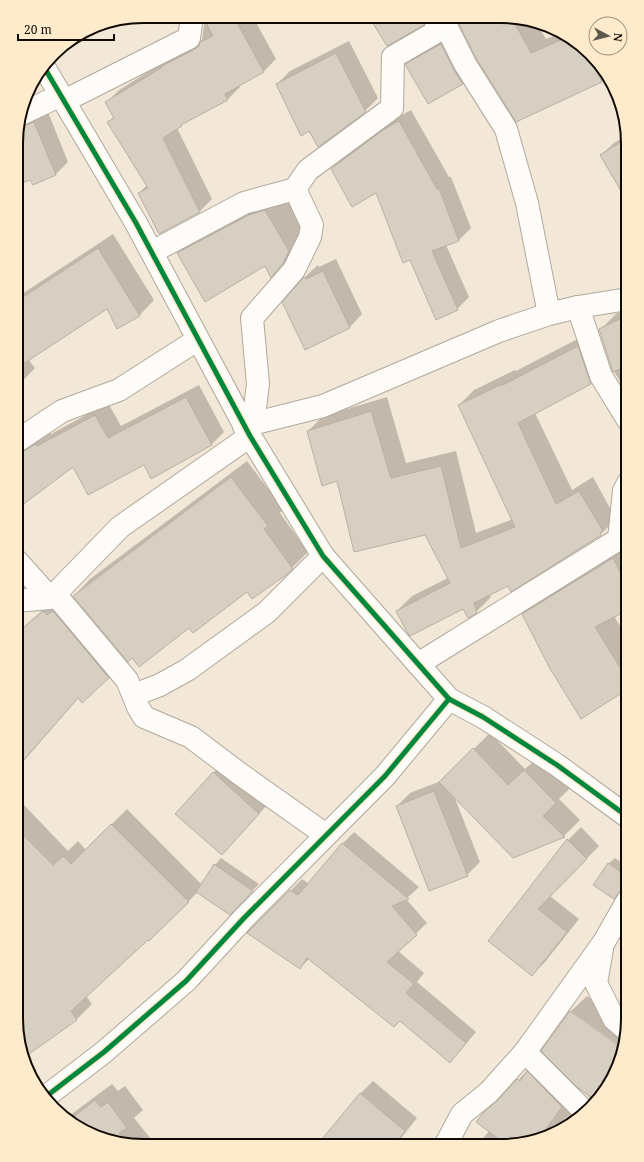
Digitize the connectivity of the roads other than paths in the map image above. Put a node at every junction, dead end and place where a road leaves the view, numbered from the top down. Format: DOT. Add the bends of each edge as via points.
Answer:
graph roads {
  1 [pos="191,23"];
  2 [pos="436,23"];
  3 [pos="444,23"];
  4 [pos="47,71"];
  5 [pos="63,98"];
  6 [pos="27,112"];
  7 [pos="295,189"];
  8 [pos="152,252"];
  9 [pos="621,300"];
  10 [pos="578,307"];
  11 [pos="549,314"];
  12 [pos="197,340"];
  13 [pos="621,409"];
  14 [pos="249,428"];
  15 [pos="23,437"];
  16 [pos="621,536"];
  17 [pos="323,556"];
  18 [pos="23,568"];
  19 [pos="52,596"];
  20 [pos="23,600"];
  21 [pos="418,664"];
  22 [pos="134,695"];
  23 [pos="449,699"];
  24 [pos="621,812"];
  25 [pos="326,835"];
  26 [pos="621,912"];
  27 [pos="604,942"];
  28 [pos="621,1025"];
  29 [pos="525,1052"];
  30 [pos="49,1094"];
  31 [pos="581,1108"];
  32 [pos="449,1139"];
  1 -- 5 [label="street" via="189,38"];
  2 -- 7 [label="street" via="438,31 393,57 392,108 308,170"];
  3 -- 11 [label="street" via="465,64 506,129 527,203"];
  4 -- 5 [label="street"];
  5 -- 6 [label="street"];
  5 -- 8 [label="street"];
  7 -- 8 [label="street" via="244,203"];
  7 -- 14 [label="street" via="312,225 310,237 294,270 252,318 258,384"];
  8 -- 12 [label="street"];
  9 -- 10 [label="street"];
  10 -- 11 [label="street"];
  10 -- 13 [label="street" via="601,376"];
  11 -- 14 [label="street" via="499,331 322,406"];
  12 -- 14 [label="street"];
  12 -- 15 [label="street" via="119,390 62,411"];
  14 -- 17 [label="street"];
  14 -- 19 [label="street" via="120,527"];
  16 -- 21 [label="street"];
  17 -- 21 [label="street"];
  17 -- 22 [label="street" via="267,612 187,670 160,685"];
  18 -- 19 [label="street"];
  19 -- 20 [label="street"];
  19 -- 22 [label="street" via="127,680"];
  21 -- 23 [label="street"];
  22 -- 25 [label="street" via="144,717 191,737"];
  23 -- 24 [label="street" via="483,717 557,765"];
  23 -- 25 [label="street" via="385,776"];
  25 -- 30 [label="street" via="244,918 186,982 104,1052"];
  26 -- 27 [label="street"];
  27 -- 28 [label="street" via="596,983 614,1019"];
  27 -- 29 [label="street"];
  29 -- 31 [label="street"];
  29 -- 32 [label="street" via="490,1092 462,1114"];
}
